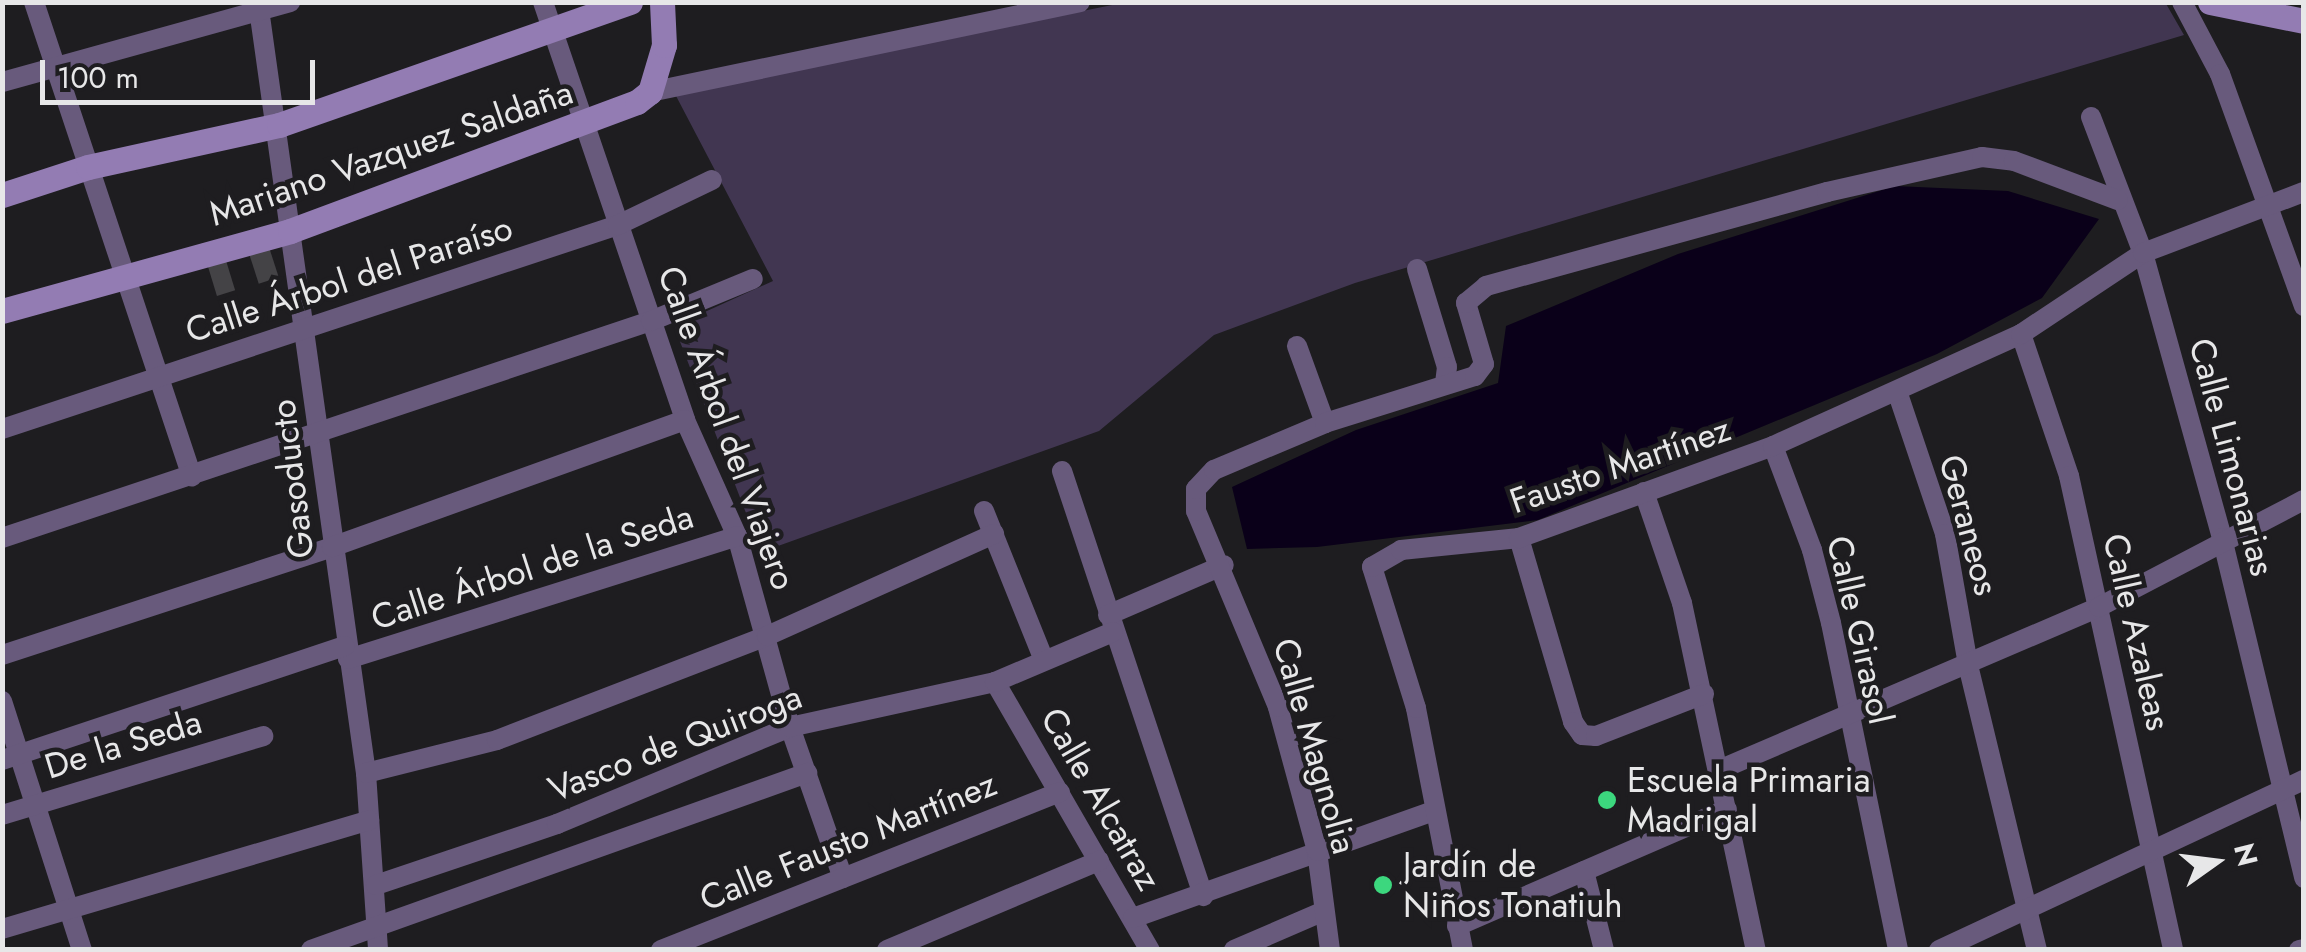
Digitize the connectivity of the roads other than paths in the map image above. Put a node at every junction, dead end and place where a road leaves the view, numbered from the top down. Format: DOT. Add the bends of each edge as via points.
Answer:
graph roads {
  1 [pos="34,2"];
  2 [pos="290,2"];
  3 [pos="543,2"];
  4 [pos="630,2"];
  5 [pos="662,2"];
  6 [pos="1080,2"];
  7 [pos="2182,2"];
  8 [pos="2210,2"];
  9 [pos="259,8"];
  10 [pos="1001,12"];
  11 [pos="2304,21"];
  12 [pos="552,28"];
  13 [pos="52,66"];
  14 [pos="2,82"];
  15 [pos="650,92"];
  16 [pos="2090,117"];
  17 [pos="279,125"];
  18 [pos="585,126"];
  19 [pos="88,167"];
  20 [pos="712,180"];
  21 [pos="2304,192"];
  22 [pos="2,195"];
  23 [pos="2118,200"];
  24 [pos="2267,205"];
  25 [pos="618,225"];
  26 [pos="290,231"];
  27 [pos="2143,253"];
  28 [pos="1417,269"];
  29 [pos="126,273"];
  30 [pos="753,279"];
  31 [pos="2304,306"];
  32 [pos="2,311"];
  33 [pos="652,321"];
  34 [pos="306,326"];
  35 [pos="2021,334"];
  36 [pos="1297,346"];
  37 [pos="160,377"];
  38 [pos="1445,384"];
  39 [pos="1898,394"];
  40 [pos="685,420"];
  41 [pos="1325,423"];
  42 [pos="2,429"];
  43 [pos="320,431"];
  44 [pos="1773,446"];
  45 [pos="1062,471"];
  46 [pos="192,476"];
  47 [pos="1644,492"];
  48 [pos="2304,500"];
  49 [pos="984,511"];
  50 [pos="994,534"];
  51 [pos="737,536"];
  52 [pos="2,538"];
  53 [pos="1519,538"];
  54 [pos="2222,538"];
  55 [pos="332,546"];
  56 [pos="1224,565"];
  57 [pos="2099,606"];
  58 [pos="1110,623"];
  59 [pos="767,636"];
  60 [pos="346,652"];
  61 [pos="2,654"];
  62 [pos="1043,658"];
  63 [pos="1968,665"];
  64 [pos="995,682"];
  65 [pos="1704,694"];
  66 [pos="2,701"];
  67 [pos="1848,719"];
  68 [pos="790,727"];
  69 [pos="262,736"];
  70 [pos="11,757"];
  71 [pos="1718,770"];
  72 [pos="807,773"];
  73 [pos="366,774"];
  74 [pos="2304,780"];
  75 [pos="2283,790"];
  76 [pos="1060,792"];
  77 [pos="34,805"];
  78 [pos="1727,809"];
  79 [pos="1433,811"];
  80 [pos="2,815"];
  81 [pos="369,820"];
  82 [pos="2153,848"];
  83 [pos="1317,852"];
  84 [pos="1100,861"];
  85 [pos="1584,871"];
  86 [pos="843,878"];
  87 [pos="2304,878"];
  88 [pos="376,885"];
  89 [pos="1203,896"];
  90 [pos="67,906"];
  91 [pos="2028,908"];
  92 [pos="1322,912"];
  93 [pos="1133,918"];
  94 [pos="1457,926"];
  95 [pos="377,927"];
  96 [pos="2,928"];
  97 [pos="82,950"];
  98 [pos="311,950"];
  99 [pos="378,950"];
  100 [pos="661,950"];
  101 [pos="887,950"];
  102 [pos="1150,950"];
  103 [pos="1234,950"];
  104 [pos="1330,950"];
  105 [pos="1463,950"];
  106 [pos="1604,950"];
  107 [pos="1756,950"];
  108 [pos="1898,950"];
  109 [pos="1939,950"];
  110 [pos="2036,950"];
  111 [pos="2174,950"];
  1 -- 13 [label="street"];
  2 -- 9 [label="street"];
  3 -- 12 [label="street, Calle Árbol del Viajero"];
  4 -- 12 [label="street"];
  5 -- 15 [label="street" via="664,45"];
  6 -- 10 [label="street"];
  7 -- 24 [label="street" via="2220,74"];
  8 -- 11 [label="street"];
  9 -- 13 [label="street"];
  9 -- 17 [label="street, Gasoducto"];
  10 -- 15 [label="street"];
  12 -- 17 [label="street"];
  12 -- 18 [label="street, Calle Árbol del Viajero"];
  13 -- 14 [label="street"];
  13 -- 19 [label="street"];
  15 -- 18 [label="street, Mariano Vazquez Saldaña"];
  16 -- 23 [label="street, Calle Limonarias"];
  17 -- 19 [label="street"];
  17 -- 26 [label="street, Gasoducto"];
  18 -- 25 [label="street, Calle Árbol del Viajero"];
  18 -- 26 [label="street, Mariano Vazquez Saldaña"];
  19 -- 22 [label="street"];
  19 -- 29 [label="street"];
  20 -- 25 [label="street, Calle Árbol del Paraíso"];
  21 -- 24 [label="street"];
  23 -- 27 [label="street, Calle Limonarias"];
  23 -- 38 [label="street, Calle Magnolia" via="2014,160 1982,157 1827,192 1472,292 1466,303 1482,371"];
  24 -- 27 [label="street"];
  24 -- 31 [label="street"];
  25 -- 33 [label="street, Calle Árbol del Viajero"];
  25 -- 34 [label="street, Calle Árbol del Paraíso"];
  26 -- 29 [label="street, Mariano Vazquez Saldaña"];
  26 -- 34 [label="street, Gasoducto"];
  27 -- 35 [label="street"];
  27 -- 54 [label="street, Calle Limonarias"];
  28 -- 38 [label="street"];
  29 -- 32 [label="street, Mariano Vazquez Saldaña"];
  29 -- 37 [label="street"];
  30 -- 33 [label="street"];
  33 -- 40 [label="street, Calle Árbol del Viajero"];
  33 -- 43 [label="street"];
  34 -- 37 [label="street, Calle Árbol del Paraíso"];
  34 -- 43 [label="street, Gasoducto"];
  35 -- 39 [label="street"];
  35 -- 57 [label="street, Calle Azaleas" via="2069,476"];
  36 -- 41 [label="street"];
  37 -- 42 [label="street, Calle Árbol del Paraíso"];
  37 -- 46 [label="street"];
  38 -- 41 [label="street, Calle Magnolia" via="1438,392"];
  39 -- 44 [label="street, Fausto Martínez"];
  39 -- 63 [label="street, Geraneos" via="1945,534"];
  40 -- 51 [label="street, Calle Árbol del Viajero"];
  40 -- 55 [label="street"];
  41 -- 56 [label="street, Calle Magnolia" via="1214,470 1196,489 1196,511"];
  43 -- 46 [label="street"];
  43 -- 55 [label="street, Gasoducto"];
  44 -- 47 [label="street, Fausto Martínez"];
  44 -- 67 [label="street, Calle Girasol" via="1812,550"];
  45 -- 58 [label="street"];
  46 -- 52 [label="street"];
  47 -- 53 [label="street, Fausto Martínez"];
  47 -- 65 [label="street"];
  48 -- 54 [label="street"];
  49 -- 50 [label="street"];
  50 -- 59 [label="street"];
  50 -- 62 [label="street"];
  51 -- 59 [label="street, Calle Árbol del Viajero"];
  51 -- 60 [label="street, Calle Árbol de la Seda"];
  53 -- 65 [label="street" via="1582,735 1596,736"];
  53 -- 79 [label="street, Fausto Martínez" via="1401,550 1372,567 1373,586 1402,648"];
  54 -- 57 [label="street"];
  54 -- 75 [label="street, Calle Limonarias"];
  55 -- 60 [label="street, Gasoducto"];
  55 -- 61 [label="street"];
  56 -- 58 [label="street, Vasco de Quiroga"];
  56 -- 83 [label="street, Calle Magnolia" via="1278,707"];
  57 -- 63 [label="street"];
  57 -- 82 [label="street, Calle Azaleas"];
  58 -- 62 [label="street, Vasco de Quiroga"];
  58 -- 89 [label="street"];
  59 -- 68 [label="street, Calle Árbol del Viajero"];
  59 -- 73 [label="street" via="497,740"];
  60 -- 70 [label="street, Calle Árbol de la Seda"];
  60 -- 73 [label="street, Gasoducto"];
  62 -- 64 [label="street, Vasco de Quiroga"];
  63 -- 67 [label="street"];
  63 -- 91 [label="street, Geraneos"];
  64 -- 68 [label="street, Vasco de Quiroga"];
  64 -- 76 [label="street, Calle Alcatraz"];
  65 -- 71 [label="street"];
  66 -- 70 [label="street"];
  67 -- 71 [label="street"];
  67 -- 108 [label="street, Calle Girasol"];
  68 -- 72 [label="street, Calle Árbol del Viajero"];
  68 -- 88 [label="street, Vasco de Quiroga" via="557,824"];
  69 -- 77 [label="street, De la Seda"];
  70 -- 77 [label="street"];
  71 -- 78 [label="street"];
  72 -- 86 [label="street, Calle Árbol del Viajero"];
  72 -- 95 [label="street"];
  73 -- 81 [label="street, Gasoducto"];
  74 -- 75 [label="street"];
  75 -- 82 [label="street"];
  75 -- 87 [label="street, Calle Limonarias"];
  76 -- 84 [label="street, Calle Alcatraz"];
  76 -- 86 [label="street, Calle Fausto Martínez"];
  77 -- 80 [label="street, De la Seda"];
  77 -- 90 [label="street"];
  78 -- 85 [label="street"];
  78 -- 107 [label="street"];
  79 -- 83 [label="street"];
  79 -- 94 [label="street"];
  81 -- 88 [label="street, Gasoducto"];
  81 -- 90 [label="street"];
  82 -- 91 [label="street"];
  82 -- 111 [label="street, Calle Azaleas"];
  83 -- 89 [label="street"];
  83 -- 92 [label="street, Calle Magnolia"];
  84 -- 93 [label="street, Calle Alcatraz"];
  84 -- 101 [label="street"];
  85 -- 94 [label="street"];
  85 -- 106 [label="street"];
  86 -- 100 [label="street, Calle Fausto Martínez"];
  88 -- 95 [label="street, Gasoducto"];
  89 -- 93 [label="street"];
  90 -- 96 [label="street"];
  90 -- 97 [label="street"];
  91 -- 109 [label="street"];
  91 -- 110 [label="street, Geraneos"];
  92 -- 103 [label="street"];
  92 -- 104 [label="street, Calle Magnolia"];
  93 -- 102 [label="street, Calle Alcatraz"];
  94 -- 105 [label="street"];
  95 -- 98 [label="street"];
  95 -- 99 [label="street, Gasoducto"];
}
